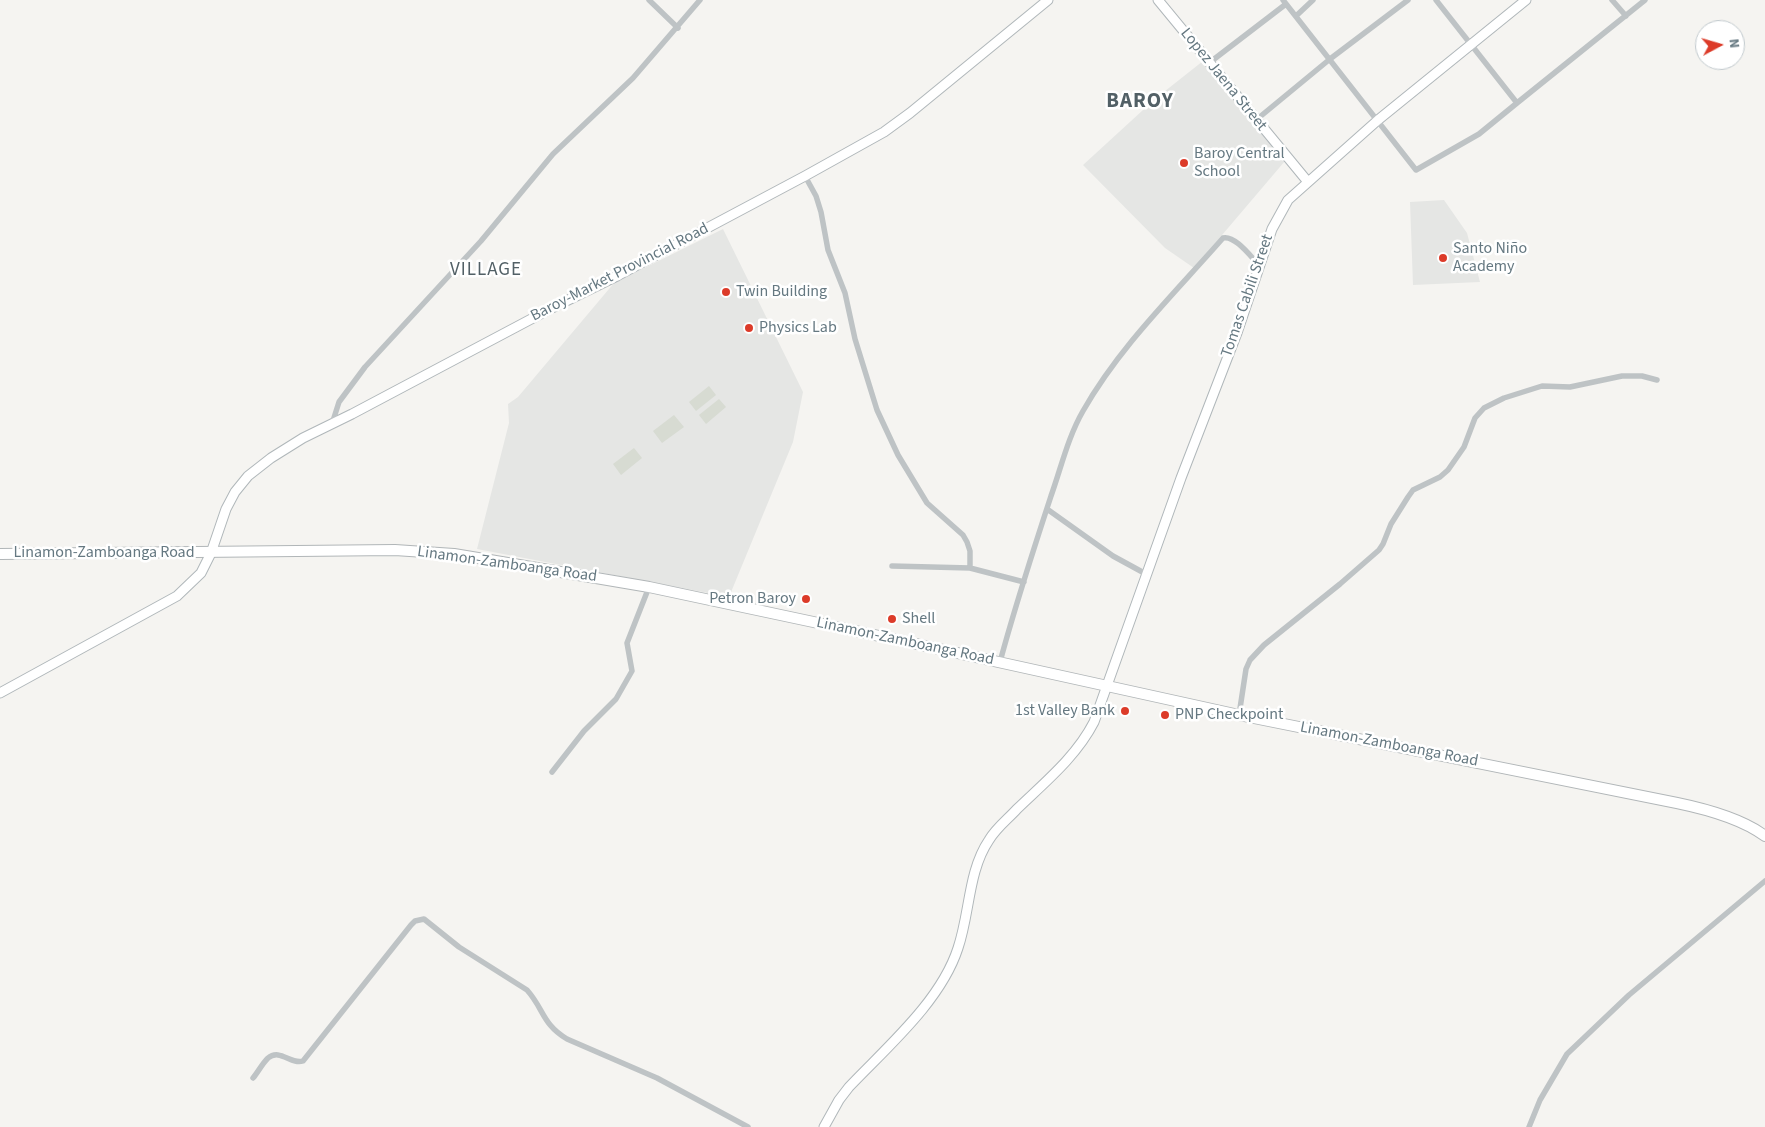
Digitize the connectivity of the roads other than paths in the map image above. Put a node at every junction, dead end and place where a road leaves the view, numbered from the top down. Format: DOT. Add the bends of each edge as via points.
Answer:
graph roads {
  1 [pos="649,0"];
  2 [pos="700,0"];
  3 [pos="1048,0"];
  4 [pos="1313,0"];
  5 [pos="1408,0"];
  6 [pos="1436,0"];
  7 [pos="1526,0"];
  8 [pos="1612,0"];
  9 [pos="1646,0"];
  10 [pos="1163,1"];
  11 [pos="1284,2"];
  12 [pos="1296,16"];
  13 [pos="1626,16"];
  14 [pos="678,28"];
  15 [pos="1471,45"];
  16 [pos="1330,59"];
  17 [pos="1209,63"];
  18 [pos="1517,103"];
  19 [pos="1256,120"];
  20 [pos="1378,120"];
  21 [pos="805,176"];
  22 [pos="1308,182"];
  23 [pos="1260,266"];
  24 [pos="1657,380"];
  25 [pos="332,424"];
  26 [pos="1047,508"];
  27 [pos="211,552"];
  28 [pos="0,554"];
  29 [pos="892,566"];
  30 [pos="970,568"];
  31 [pos="1146,574"];
  32 [pos="1024,582"];
  33 [pos="648,587"];
  34 [pos="1000,662"];
  35 [pos="1107,687"];
  36 [pos="0,693"];
  37 [pos="1239,715"];
  38 [pos="552,772"];
  39 [pos="1765,836"];
  40 [pos="1765,882"];
  41 [pos="253,1078"];
  42 [pos="748,1127"];
  43 [pos="824,1127"];
  44 [pos="1529,1127"];
  1 -- 14 [label="street"];
  2 -- 14 [label="street"];
  3 -- 21 [label="street, Baroy-Market Provincial Road" via="884,132"];
  4 -- 12 [label="street"];
  5 -- 16 [label="street"];
  6 -- 15 [label="street"];
  7 -- 15 [label="street, Tomas Cabili Street"];
  8 -- 13 [label="street"];
  9 -- 13 [label="street"];
  10 -- 17 [label="street, Lopez Jaena Street"];
  11 -- 12 [label="street"];
  11 -- 17 [label="street"];
  12 -- 16 [label="street"];
  13 -- 18 [label="street"];
  14 -- 25 [label="street" via="633,78 553,154 482,242 365,367 339,402"];
  15 -- 18 [label="street"];
  15 -- 20 [label="street, Tomas Cabili Street"];
  16 -- 19 [label="street"];
  16 -- 20 [label="street"];
  17 -- 19 [label="street, Lopez Jaena Street"];
  18 -- 20 [label="street" via="1479,134 1416,170"];
  19 -- 22 [label="street, Lopez Jaena Street"];
  20 -- 22 [label="street, Tomas Cabili Street"];
  21 -- 25 [label="street, Baroy-Market Provincial Road"];
  21 -- 30 [label="street" via="821,212 828,250 845,292 855,339 878,410 898,455 927,503 967,542"];
  22 -- 23 [label="street, Tomas Cabili Street" via="1278,214"];
  23 -- 26 [label="street" via="1233,238 1223,238 1151,317 1126,347 1082,412"];
  23 -- 31 [label="street, Tomas Cabili Street"];
  24 -- 37 [label="street" via="1622,376 1570,387 1542,386 1484,408 1475,418 1464,447 1448,470 1413,490 1379,550 1250,660"];
  25 -- 27 [label="street, Baroy-Market Provincial Road" via="303,438 248,476 226,509"];
  26 -- 31 [label="street" via="1113,556"];
  26 -- 32 [label="street"];
  27 -- 28 [label="highway, Linamon-Zamboanga Road"];
  27 -- 33 [label="highway, Linamon-Zamboanga Road" via="395,550 454,554"];
  27 -- 36 [label="street, Baroy-Market Provincial Road" via="201,573 176,596"];
  29 -- 30 [label="street"];
  30 -- 32 [label="street"];
  31 -- 35 [label="street, Tomas Cabili Street"];
  32 -- 34 [label="street"];
  33 -- 34 [label="highway, Linamon-Zamboanga Road"];
  33 -- 38 [label="street" via="627,643 632,671 616,699 584,731"];
  34 -- 35 [label="highway, Linamon-Zamboanga Road"];
  35 -- 37 [label="highway, Linamon-Zamboanga Road"];
  35 -- 43 [label="street, Tomas Cabili Street" via="1094,722 1077,750 996,831 984,849 977,863 958,949 943,982 929,1002 849,1087"];
  37 -- 39 [label="highway, Linamon-Zamboanga Road" via="1693,806 1743,824"];
  40 -- 44 [label="street" via="1629,995 1567,1054 1540,1100"];
  41 -- 42 [label="street" via="273,1056 303,1062 411,925 424,919 459,947 527,990 555,1032 657,1078"];
}
